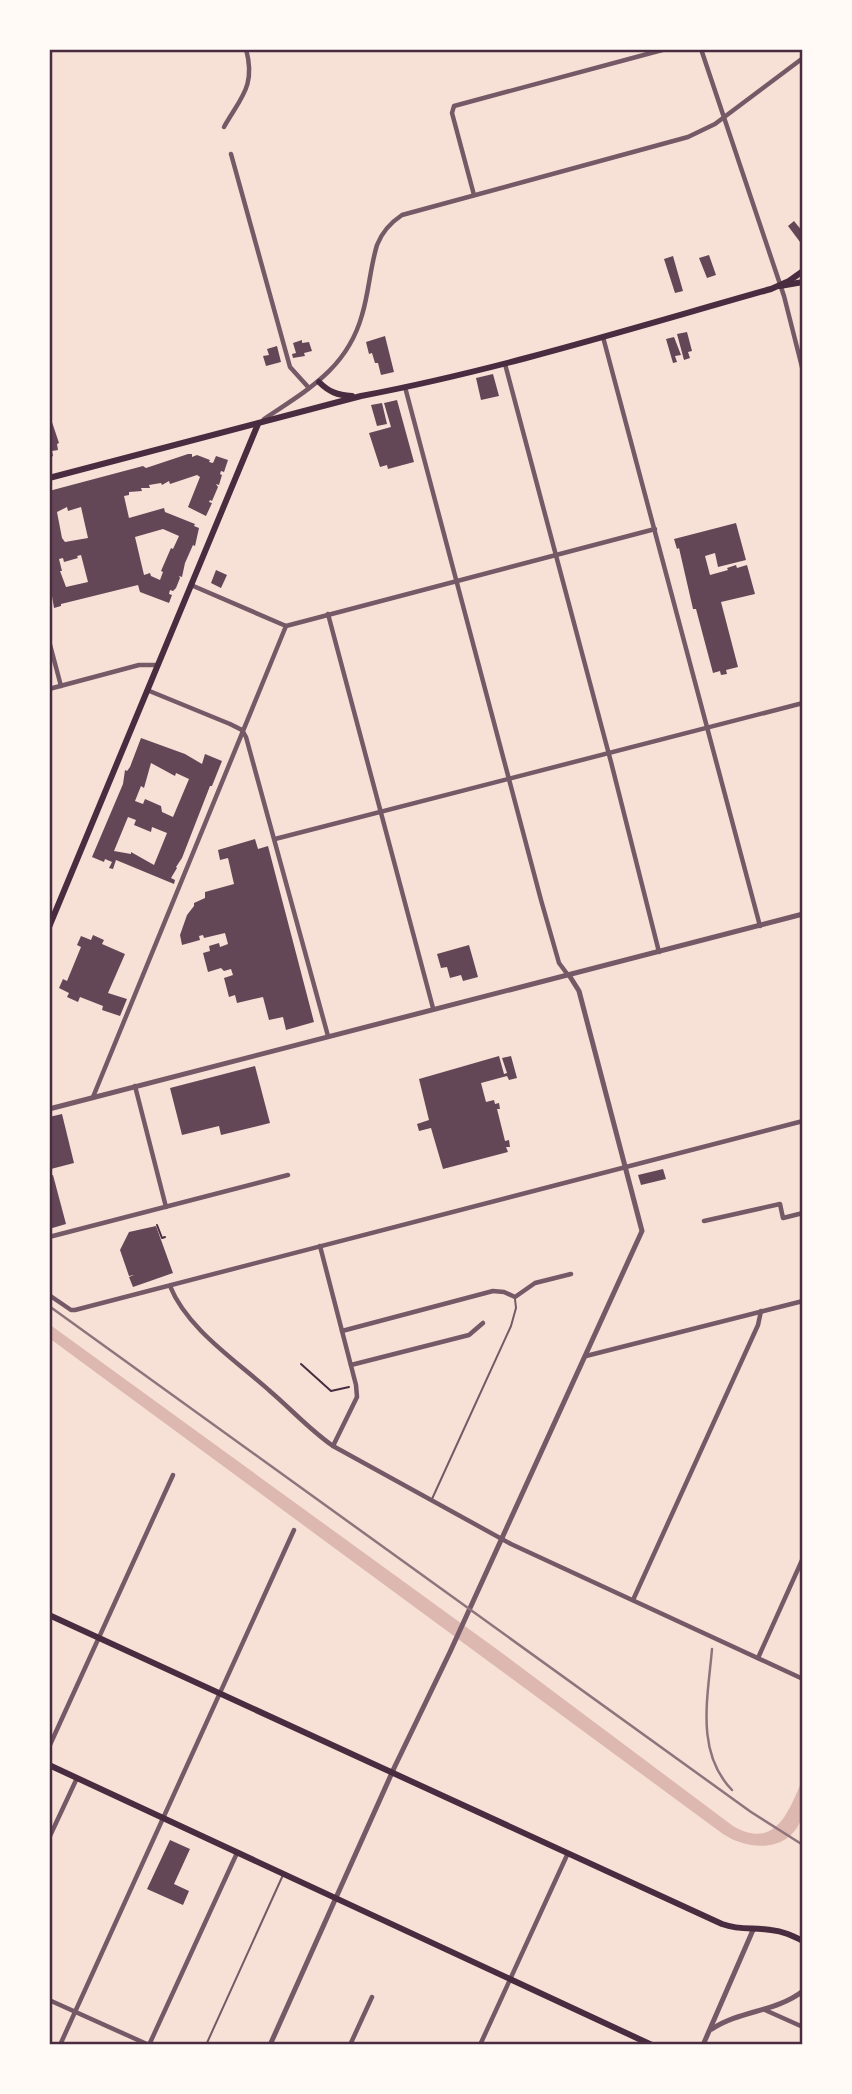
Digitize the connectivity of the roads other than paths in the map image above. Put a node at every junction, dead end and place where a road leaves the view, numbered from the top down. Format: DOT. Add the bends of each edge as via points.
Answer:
graph roads {
  1 [pos="246,49"];
  2 [pos="666,49"];
  3 [pos="701,49"];
  4 [pos="803,58"];
  5 [pos="723,119"];
  6 [pos="224,127"];
  7 [pos="231,154"];
  8 [pos="474,195"];
  9 [pos="803,271"];
  10 [pos="803,282"];
  11 [pos="780,286"];
  12 [pos="603,336"];
  13 [pos="505,362"];
  14 [pos="803,371"];
  15 [pos="319,382"];
  16 [pos="405,387"];
  17 [pos="309,388"];
  18 [pos="361,396"];
  19 [pos="258,424"];
  20 [pos="49,478"];
  21 [pos="655,529"];
  22 [pos="556,555"];
  23 [pos="457,581"];
  24 [pos="191,585"];
  25 [pos="328,614"];
  26 [pos="286,626"];
  27 [pos="49,641"];
  28 [pos="158,665"];
  29 [pos="61,686"];
  30 [pos="49,689"];
  31 [pos="147,690"];
  32 [pos="803,704"];
  33 [pos="708,728"];
  34 [pos="242,730"];
  35 [pos="608,754"];
  36 [pos="510,780"];
  37 [pos="381,813"];
  38 [pos="275,839"];
  39 [pos="803,914"];
  40 [pos="760,926"];
  41 [pos="49,928"];
  42 [pos="659,952"];
  43 [pos="569,975"];
  44 [pos="433,1009"];
  45 [pos="328,1036"];
  46 [pos="135,1086"];
  47 [pos="93,1097"];
  48 [pos="49,1109"];
  49 [pos="803,1121"];
  50 [pos="626,1167"];
  51 [pos="288,1175"];
  52 [pos="166,1207"];
  53 [pos="803,1213"];
  54 [pos="704,1221"];
  55 [pos="49,1237"];
  56 [pos="320,1246"];
  57 [pos="571,1274"];
  58 [pos="170,1286"];
  59 [pos="49,1295"];
  60 [pos="514,1297"];
  61 [pos="803,1301"];
  62 [pos="761,1311"];
  63 [pos="483,1322"];
  64 [pos="342,1331"];
  65 [pos="586,1356"];
  66 [pos="351,1365"];
  67 [pos="333,1446"];
  68 [pos="173,1475"];
  69 [pos="432,1500"];
  70 [pos="295,1530"];
  71 [pos="502,1538"];
  72 [pos="803,1558"];
  73 [pos="633,1600"];
  74 [pos="49,1615"];
  75 [pos="99,1637"];
  76 [pos="758,1658"];
  77 [pos="803,1679"];
  78 [pos="220,1694"];
  79 [pos="49,1747"];
  80 [pos="49,1765"];
  81 [pos="392,1773"];
  82 [pos="76,1778"];
  83 [pos="163,1819"];
  84 [pos="49,1838"];
  85 [pos="237,1853"];
  86 [pos="568,1853"];
  87 [pos="283,1874"];
  88 [pos="337,1899"];
  89 [pos="753,1930"];
  90 [pos="803,1941"];
  91 [pos="510,1979"];
  92 [pos="803,1991"];
  93 [pos="372,1997"];
  94 [pos="49,2000"];
  95 [pos="765,2010"];
  96 [pos="75,2011"];
  97 [pos="803,2027"];
  98 [pos="709,2031"];
  99 [pos="60,2045"];
  100 [pos="149,2045"];
  101 [pos="206,2045"];
  102 [pos="270,2045"];
  103 [pos="350,2045"];
  104 [pos="480,2045"];
  105 [pos="652,2045"];
  106 [pos="703,2045"];
  1 -- 6 [label="street" via="248,88"];
  2 -- 8 [label="street" via="452,108"];
  3 -- 5 [label="street"];
  4 -- 5 [label="street"];
  5 -- 8 [label="street" via="660,146"];
  5 -- 11 [label="street"];
  7 -- 17 [label="street" via="290,367"];
  8 -- 15 [label="street" via="402,215 389,225 376,245 357,329"];
  9 -- 11 [label="main road"];
  10 -- 11 [label="main road"];
  11 -- 12 [label="main road"];
  11 -- 14 [label="street"];
  12 -- 13 [label="main road"];
  12 -- 21 [label="street"];
  13 -- 16 [label="main road"];
  13 -- 22 [label="street"];
  15 -- 17 [label="street"];
  15 -- 18 [label="main road" via="339,395"];
  16 -- 18 [label="main road"];
  16 -- 23 [label="street"];
  17 -- 19 [label="street"];
  18 -- 19 [label="main road"];
  19 -- 20 [label="main road"];
  19 -- 24 [label="main road"];
  21 -- 22 [label="street"];
  21 -- 33 [label="street"];
  22 -- 23 [label="street"];
  22 -- 35 [label="street"];
  23 -- 25 [label="street"];
  23 -- 36 [label="street"];
  24 -- 26 [label="street"];
  24 -- 28 [label="main road"];
  25 -- 26 [label="street"];
  25 -- 37 [label="street"];
  26 -- 34 [label="street"];
  27 -- 29 [label="street"];
  28 -- 29 [label="street" via="139,664"];
  28 -- 31 [label="main road"];
  29 -- 30 [label="street"];
  31 -- 34 [label="street"];
  31 -- 41 [label="main road"];
  32 -- 33 [label="street"];
  33 -- 35 [label="street"];
  33 -- 40 [label="street"];
  34 -- 38 [label="street"];
  34 -- 47 [label="street"];
  35 -- 36 [label="street"];
  35 -- 42 [label="street"];
  36 -- 37 [label="street"];
  36 -- 43 [label="street" via="559,963"];
  37 -- 38 [label="street"];
  37 -- 44 [label="street"];
  38 -- 45 [label="street"];
  39 -- 40 [label="street"];
  40 -- 42 [label="street"];
  42 -- 43 [label="street"];
  43 -- 44 [label="street"];
  43 -- 50 [label="street" via="579,991"];
  44 -- 45 [label="street"];
  45 -- 46 [label="street"];
  46 -- 47 [label="street"];
  46 -- 52 [label="street"];
  47 -- 48 [label="street"];
  49 -- 50 [label="street"];
  50 -- 56 [label="street"];
  50 -- 65 [label="street" via="642,1231"];
  51 -- 52 [label="street"];
  52 -- 55 [label="street"];
  53 -- 54 [label="street" via="783,1218 779,1204"];
  56 -- 58 [label="street"];
  56 -- 64 [label="street"];
  57 -- 60 [label="street" via="535,1283"];
  58 -- 59 [label="street" via="75,1310"];
  58 -- 67 [label="street" via="176,1300 225,1353"];
  60 -- 64 [label="street" via="493,1291"];
  60 -- 69 [label="lane" via="511,1326"];
  61 -- 62 [label="street"];
  62 -- 65 [label="street"];
  62 -- 73 [label="street"];
  63 -- 66 [label="street" via="469,1335"];
  64 -- 66 [label="street"];
  65 -- 71 [label="street"];
  66 -- 67 [label="street" via="357,1397"];
  67 -- 69 [label="street"];
  68 -- 75 [label="street"];
  69 -- 71 [label="street"];
  70 -- 78 [label="street"];
  71 -- 73 [label="street"];
  71 -- 81 [label="street"];
  72 -- 76 [label="street"];
  73 -- 76 [label="street"];
  74 -- 75 [label="main road"];
  75 -- 78 [label="main road"];
  75 -- 79 [label="street"];
  76 -- 77 [label="street"];
  78 -- 81 [label="main road"];
  78 -- 83 [label="street"];
  80 -- 82 [label="main road"];
  81 -- 86 [label="main road"];
  81 -- 88 [label="street"];
  82 -- 83 [label="main road"];
  82 -- 84 [label="street"];
  83 -- 85 [label="main road"];
  83 -- 96 [label="street"];
  85 -- 87 [label="main road"];
  85 -- 100 [label="street"];
  86 -- 89 [label="main road" via="722,1924"];
  86 -- 91 [label="street"];
  87 -- 88 [label="main road"];
  87 -- 101 [label="lane"];
  88 -- 91 [label="main road"];
  88 -- 102 [label="street"];
  89 -- 90 [label="main road" via="781,1931"];
  89 -- 98 [label="street"];
  91 -- 104 [label="street"];
  91 -- 105 [label="main road"];
  92 -- 95 [label="street" via="787,2003"];
  93 -- 103 [label="street"];
  94 -- 96 [label="street"];
  95 -- 97 [label="street"];
  95 -- 98 [label="street" via="726,2020"];
  96 -- 99 [label="street"];
  96 -- 100 [label="street"];
  98 -- 106 [label="street"];
}
